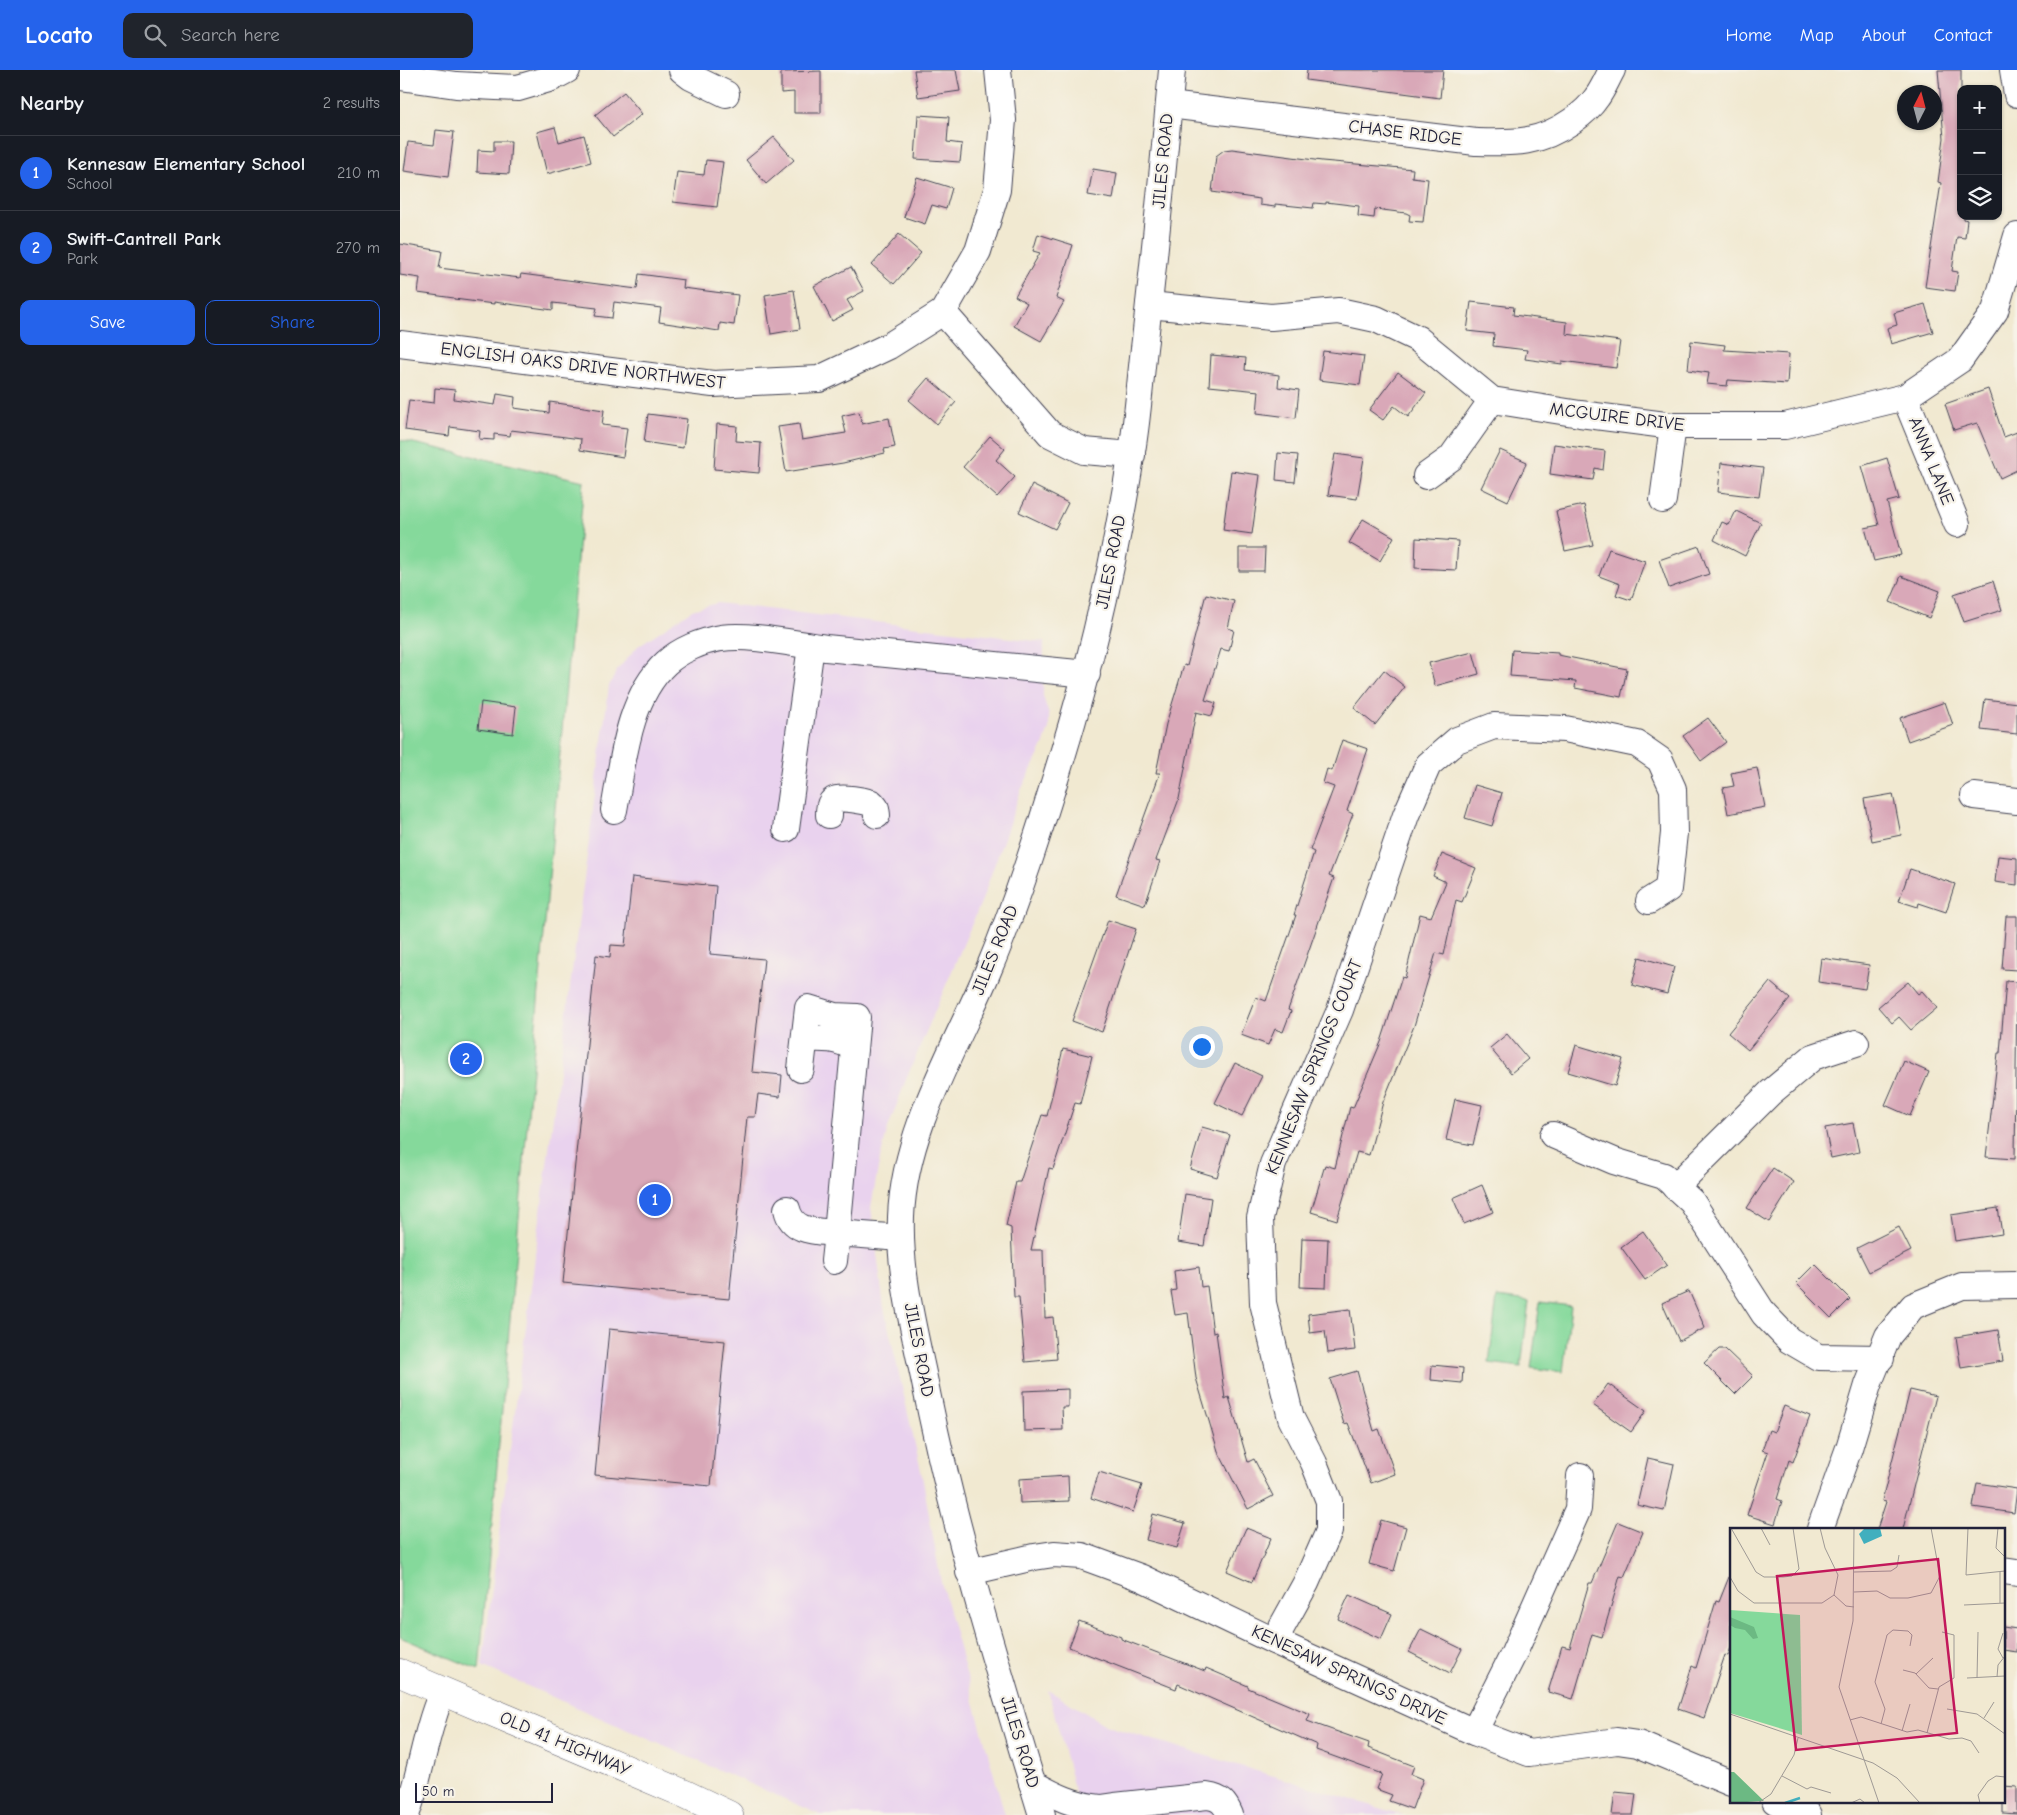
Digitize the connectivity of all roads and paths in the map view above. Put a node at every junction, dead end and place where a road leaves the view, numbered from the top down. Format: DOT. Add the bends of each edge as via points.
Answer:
graph roads {
  1 [pos="567,70"];
  2 [pos="682,70"];
  3 [pos="998,70"];
  4 [pos="1172,70"];
  5 [pos="1612,70"];
  6 [pos="2013,70"];
  7 [pos="400,77"];
  8 [pos="726,94"];
  9 [pos="2017,94"];
  10 [pos="1168,105"];
  11 [pos="2017,236"];
  12 [pos="1149,305"];
  13 [pos="944,312"];
  14 [pos="400,344"];
  15 [pos="1905,397"];
  16 [pos="1492,400"];
  17 [pos="1672,426"];
  18 [pos="1132,455"];
  19 [pos="1426,476"];
  20 [pos="1664,500"];
  21 [pos="1957,524"];
  22 [pos="811,646"];
  23 [pos="1087,674"];
  24 [pos="1974,796"];
  25 [pos="2017,801"];
  26 [pos="614,810"];
  27 [pos="877,815"];
  28 [pos="829,816"];
  29 [pos="786,829"];
  30 [pos="1649,901"];
  31 [pos="1856,1043"];
  32 [pos="801,1069"];
  33 [pos="1553,1135"];
  34 [pos="1675,1187"];
  35 [pos="786,1209"];
  36 [pos="837,1233"];
  37 [pos="901,1238"];
  38 [pos="834,1261"];
  39 [pos="2017,1285"];
  40 [pos="1881,1358"];
  41 [pos="1580,1476"];
  42 [pos="1820,1528"];
  43 [pos="2004,1571"];
  44 [pos="969,1572"];
  45 [pos="2017,1573"];
  46 [pos="1274,1641"];
  47 [pos="400,1674"];
  48 [pos="442,1693"];
  49 [pos="1474,1732"];
  50 [pos="1729,1777"];
  51 [pos="1032,1783"];
  52 [pos="1777,1802"];
  53 [pos="1105,1811"];
  54 [pos="406,1815"];
  55 [pos="729,1815"];
  56 [pos="1042,1815"];
  57 [pos="1230,1815"];
  58 [pos="1808,1815"];
  1 -- 7 [label="street" via="518,88 456,85"];
  2 -- 8 [label="street"];
  3 -- 13 [label="street, ENGLISH OAKS DRIVE NORTHWEST" via="1003,120 997,190 978,252"];
  4 -- 10 [label="street, JILES ROAD"];
  5 -- 10 [label="street, CHASE RIDGE" via="1596,98 1580,115 1555,132 1530,140 1503,143"];
  6 -- 9 [label="street"];
  10 -- 12 [label="street, JILES ROAD"];
  11 -- 15 [label="street, MCGUIRE DRIVE" via="1995,311 1960,360"];
  12 -- 16 [label="street" via="1272,316 1339,311 1376,319 1418,339"];
  12 -- 18 [label="street, JILES ROAD"];
  13 -- 14 [label="street, ENGLISH OAKS DRIVE NORTHWEST" via="889,346 819,380 713,384"];
  13 -- 18 [label="street" via="1050,434 1084,451"];
  15 -- 17 [label="street, MCGUIRE DRIVE" via="1785,426"];
  15 -- 21 [label="street, ANNA LANE"];
  16 -- 17 [label="street, MCGUIRE DRIVE"];
  16 -- 19 [label="street" via="1451,458"];
  17 -- 20 [label="street"];
  18 -- 23 [label="street, JILES ROAD"];
  22 -- 23 [label="street"];
  22 -- 26 [label="street" via="741,637 721,638 705,641 670,659 646,687 632,719"];
  22 -- 29 [label="street"];
  23 -- 37 [label="street, JILES ROAD" via="1014,904 990,968 919,1129 904,1183"];
  24 -- 25 [label="street"];
  27 -- 28 [label="street" via="872,803 842,799 832,803"];
  30 -- 46 [label="street, KENNESAW SPRINGS COURT" via="1668,889 1674,833 1673,789 1660,760 1637,744 1565,729 1494,726 1457,740 1428,765 1406,816 1340,1010 1273,1164 1260,1218 1262,1303 1291,1418 1329,1501 1329,1531 1306,1583"];
  31 -- 34 [label="street" via="1813,1057 1770,1093"];
  32 -- 36 [label="street" via="805,1038 830,1038 854,1048"];
  33 -- 34 [label="street" via="1614,1161 1664,1176"];
  34 -- 40 [label="street" via="1692,1202 1764,1314 1789,1340 1818,1357"];
  35 -- 36 [label="street" via="789,1218 799,1227"];
  36 -- 37 [label="street"];
  36 -- 38 [label="street"];
  37 -- 44 [label="street, JILES ROAD" via="912,1317 932,1418"];
  39 -- 40 [label="street" via="1962,1286 1913,1306 1888,1336"];
  40 -- 42 [label="street" via="1868,1385"];
  41 -- 49 [label="street" via="1578,1509 1514,1653"];
  43 -- 45 [label="street"];
  44 -- 46 [label="street, KENESAW SPRINGS DRIVE" via="1054,1554 1082,1556 1142,1578"];
  44 -- 51 [label="street, JILES ROAD"];
  46 -- 49 [label="street, KENESAW SPRINGS DRIVE"];
  47 -- 48 [label="main road, OLD 41 HIGHWAY"];
  48 -- 54 [label="street" via="430,1723 417,1783"];
  48 -- 55 [label="main road, OLD 41 HIGHWAY"];
  49 -- 50 [label="street, KENESAW SPRINGS DRIVE" via="1529,1752 1617,1741 1638,1744"];
  51 -- 53 [label="street" via="1069,1802"];
  51 -- 56 [label="street, JILES ROAD"];
  52 -- 58 [label="street"];
  53 -- 57 [label="street" via="1208,1796 1218,1797"];
}
